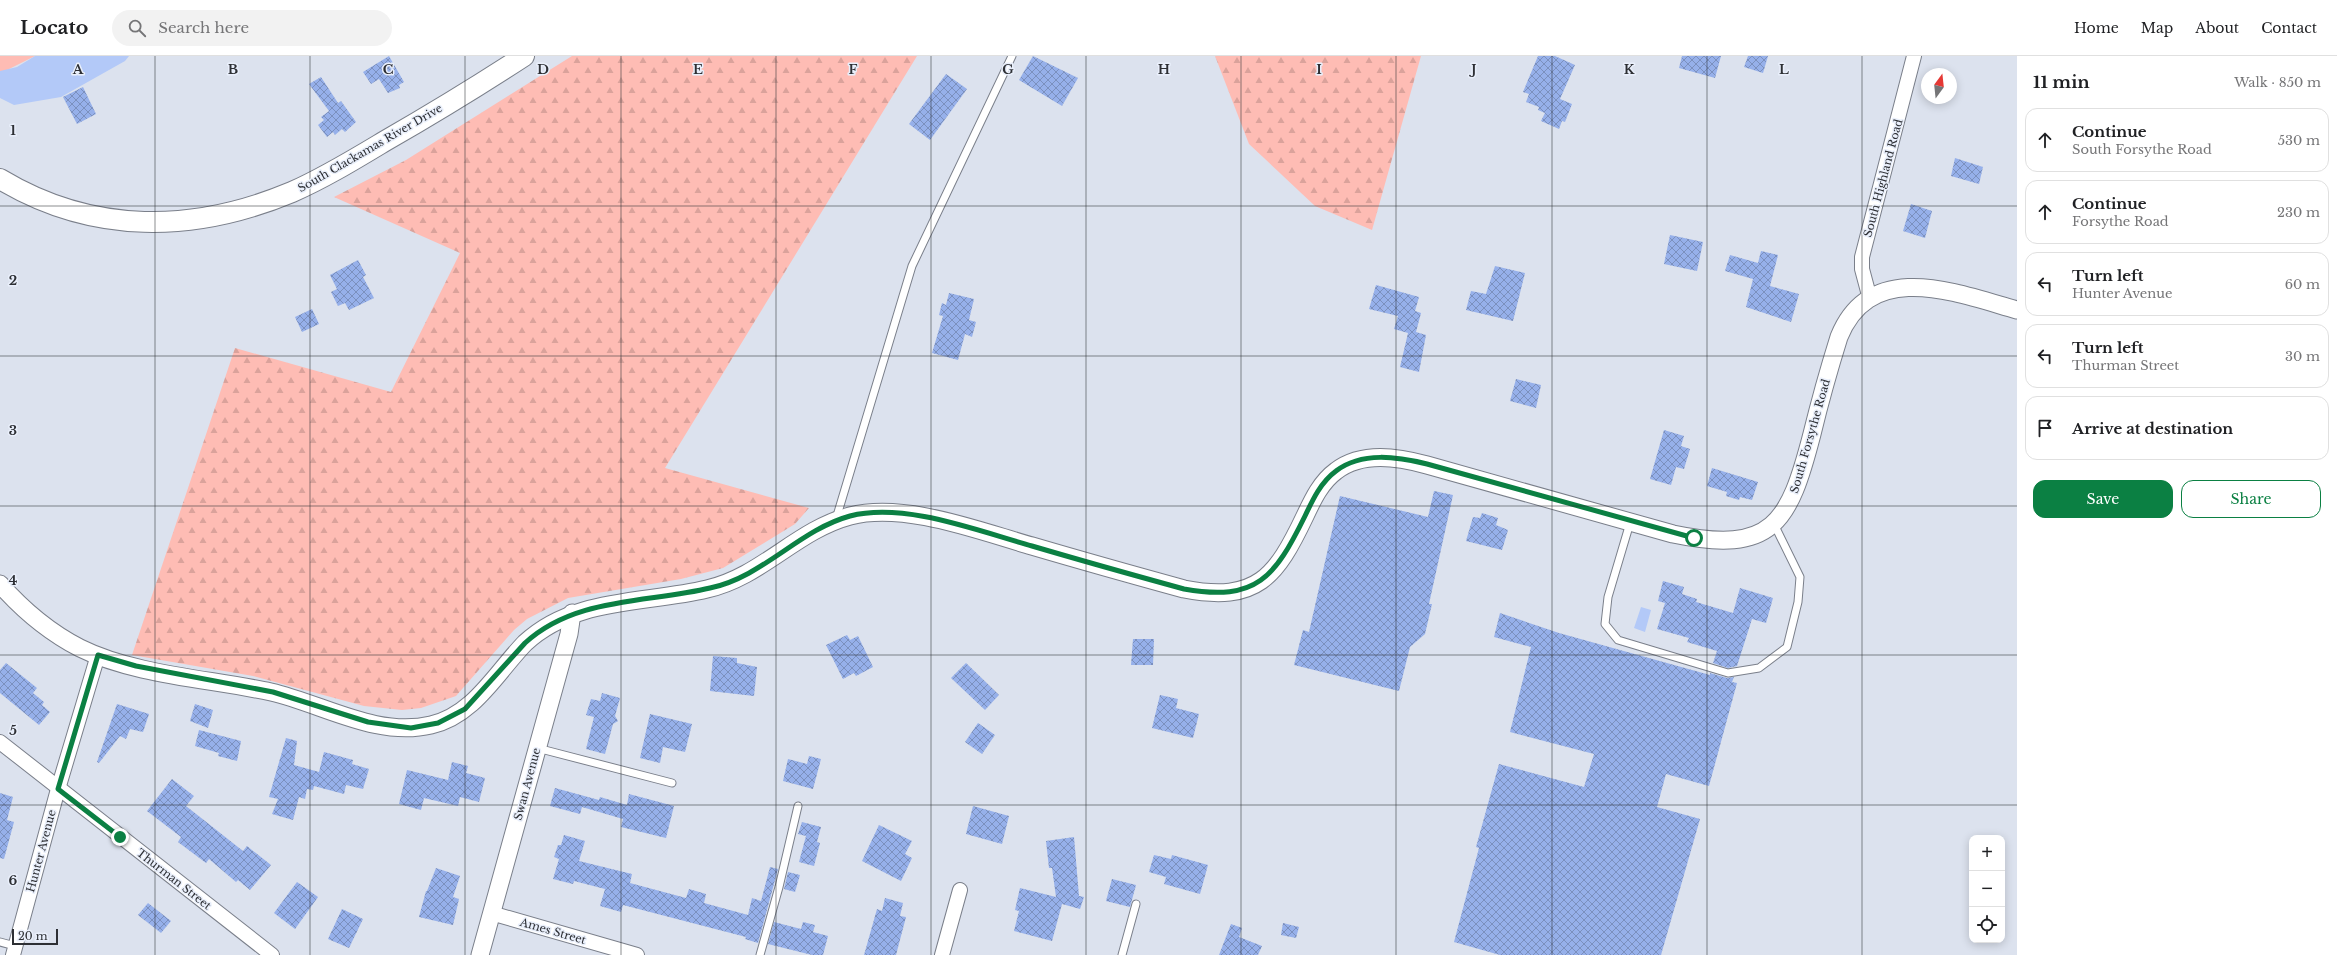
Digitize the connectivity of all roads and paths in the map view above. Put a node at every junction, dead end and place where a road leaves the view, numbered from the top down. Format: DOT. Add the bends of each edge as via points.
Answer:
graph roads {
  1 [pos="524,56"];
  2 [pos="1012,56"];
  3 [pos="1914,56"];
  4 [pos="0,179"];
  5 [pos="1870,300"];
  6 [pos="2017,310"];
  7 [pos="835,521"];
  8 [pos="1630,522"];
  9 [pos="1774,524"];
  10 [pos="0,584"];
  11 [pos="572,613"];
  12 [pos="98,655"];
  13 [pos="0,742"];
  14 [pos="537,748"];
  15 [pos="672,783"];
  16 [pos="58,789"];
  17 [pos="798,806"];
  18 [pos="960,890"];
  19 [pos="1136,904"];
  20 [pos="491,913"];
  21 [pos="0,942"];
  22 [pos="14,951"];
  23 [pos="272,955"];
  24 [pos="480,955"];
  25 [pos="637,955"];
  26 [pos="760,955"];
  27 [pos="942,955"];
  28 [pos="1122,955"];
  1 -- 4 [label="main road, South Clackamas River Drive" via="341,167 293,192 233,213 158,222 99,218 50,205"];
  2 -- 7 [label="lane" via="907,277"];
  3 -- 5 [label="street, South Highland Road" via="1862,257 1862,270"];
  5 -- 6 [label="street, South Forsythe Road" via="1897,288 1918,286 1944,290"];
  5 -- 9 [label="street, South Forsythe Road" via="1854,312 1844,325 1822,392 1797,486 1787,507"];
  7 -- 8 [label="street, South Forsythe Road" via="875,512 921,517 1184,589 1221,593 1242,590 1269,574 1286,554 1324,482 1343,466 1369,458 1393,458 1427,464"];
  7 -- 11 [label="street, South Forsythe Road" via="812,532 759,567 714,588"];
  8 -- 9 [label="street, South Forsythe Road" via="1673,534 1719,541 1749,537"];
  8 -- 9 [label="lane" via="1608,597 1605,624 1618,640 1728,673 1759,668 1787,647 1798,602 1800,577"];
  10 -- 12 [label="street, South Forsythe Road" via="48,627 80,648"];
  11 -- 12 [label="street, South Forsythe Road" via="535,634 465,709 438,723 411,728 368,722 273,692 136,666"];
  11 -- 14 [label="street, Swan Avenue" via="569,634"];
  12 -- 16 [label="street, Hunter Avenue"];
  13 -- 16 [label="street, Thurman Street"];
  14 -- 15 [label="lane"];
  14 -- 20 [label="street, Swan Avenue"];
  16 -- 22 [label="street, Hunter Avenue"];
  16 -- 23 [label="street, Thurman Street"];
  17 -- 26 [label="lane" via="778,894"];
  18 -- 27 [label="street"];
  19 -- 28 [label="lane"];
  20 -- 24 [label="street, Swan Avenue"];
  20 -- 25 [label="street, Ames Street"];
  21 -- 22 [label="lane"];
}
